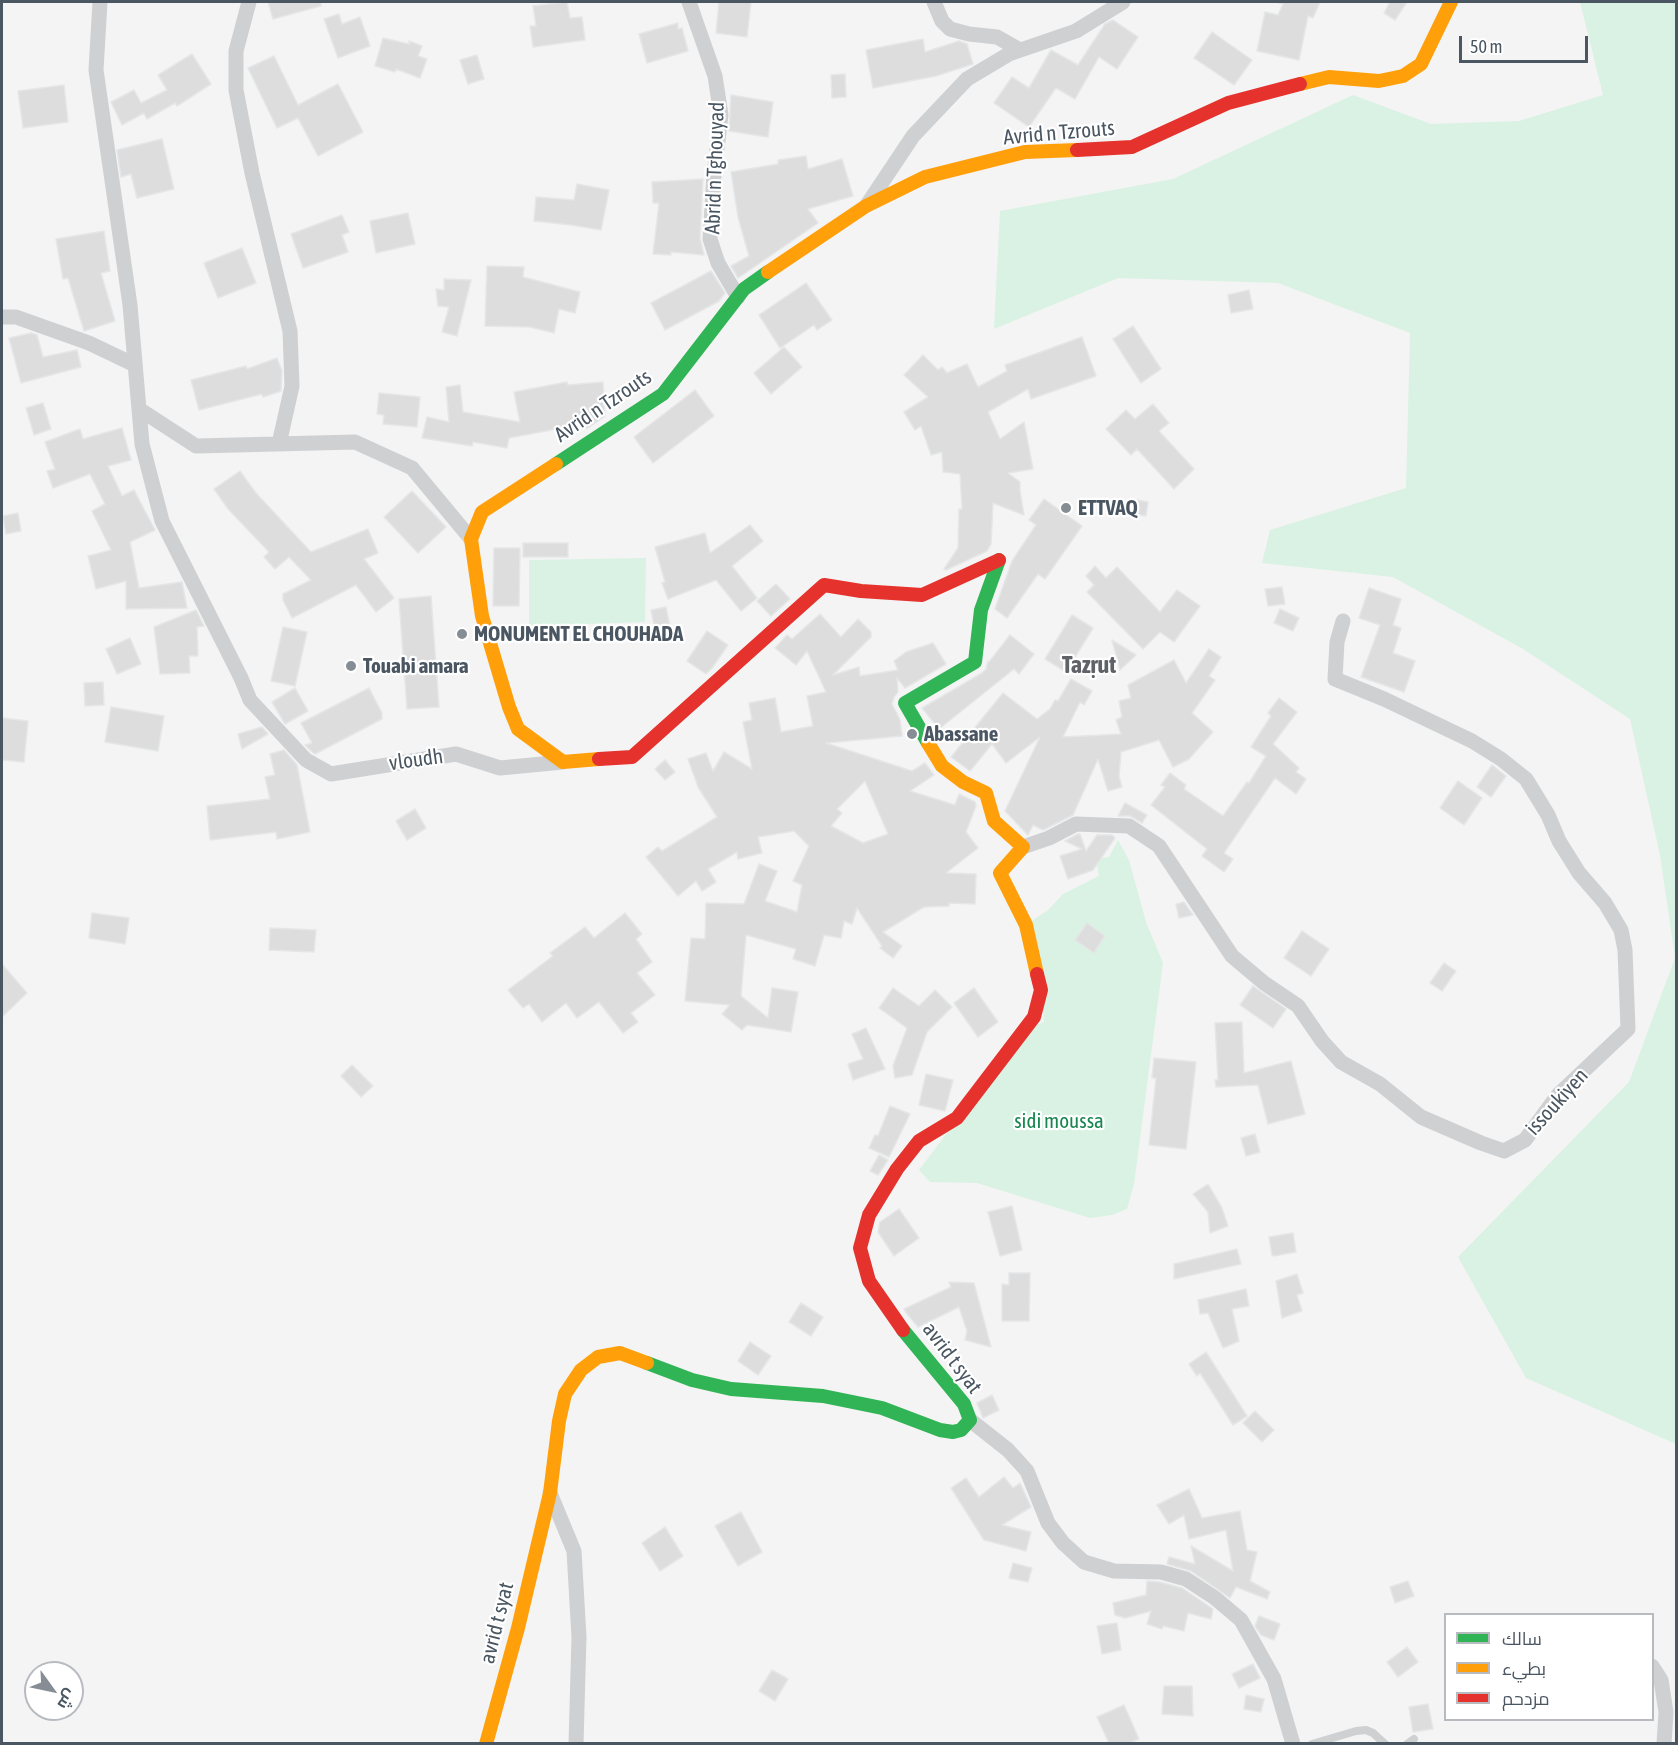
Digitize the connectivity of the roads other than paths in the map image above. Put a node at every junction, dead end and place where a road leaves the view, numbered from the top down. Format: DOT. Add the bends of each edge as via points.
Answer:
graph roads {
  1 [pos="100,2"];
  2 [pos="249,2"];
  3 [pos="689,2"];
  4 [pos="934,2"];
  5 [pos="1123,2"];
  6 [pos="1451,2"];
  7 [pos="1020,50"];
  8 [pos="866,206"];
  9 [pos="738,297"];
  10 [pos="2,316"];
  11 [pos="135,365"];
  12 [pos="139,409"];
  13 [pos="279,444"];
  14 [pos="471,539"];
  15 [pos="1343,621"];
  16 [pos="563,762"];
  17 [pos="1023,847"];
  18 [pos="970,1420"];
  19 [pos="550,1494"];
  20 [pos="1654,1668"];
  21 [pos="486,1743"];
  22 [pos="576,1743"];
  23 [pos="1293,1743"];
  24 [pos="1312,1743"];
  25 [pos="1385,1743"];
  26 [pos="1664,1743"];
  1 -- 11 [label="street, vloudh" via="96,69"];
  2 -- 13 [label="street" via="236,51 236,90 290,331 292,386"];
  3 -- 9 [label="street, Abrid n Tghouyad" via="715,76 721,115 710,239 718,263"];
  4 -- 7 [label="street" via="942,21 951,29 998,37"];
  5 -- 7 [label="street" via="1076,31"];
  6 -- 8 [label="street, Avrid n Tzrouts" via="1421,64 1403,76 1380,81 1329,77 1228,103 1132,147 1025,152 925,177"];
  7 -- 8 [label="street" via="967,79 913,136"];
  8 -- 9 [label="street, Avrid n Tzrouts" via="744,289"];
  9 -- 14 [label="street, Avrid n Tzrouts" via="663,394 482,512"];
  10 -- 11 [label="street" via="16,317 89,343"];
  11 -- 12 [label="street, vloudh"];
  12 -- 13 [label="street" via="196,446"];
  12 -- 16 [label="street, vloudh" via="142,444 162,521 250,700 306,760 331,774 456,754 500,768"];
  13 -- 14 [label="street" via="355,442 412,468"];
  14 -- 16 [label="street" via="482,615 518,729"];
  15 -- 17 [label="street, issoukiyen" via="1337,642 1335,679 1472,741 1526,779 1579,873 1622,930 1628,1029 1558,1095 1525,1140 1504,1151 1481,1143 1421,1117 1380,1084 1341,1062 1298,1006 1232,956 1159,846 1129,826 1076,824"];
  16 -- 17 [label="street" via="632,757 824,585 922,595 999,560 981,610 975,662 905,703 942,766 986,793 994,820"];
  17 -- 18 [label="street, avrid t syat" via="1000,873 1026,925 1041,990 1034,1017 957,1118 919,1141 897,1169 869,1215 860,1248 869,1281 892,1316 964,1404"];
  18 -- 19 [label="street, avrid t syat" via="961,1430 940,1430 882,1408 823,1396 702,1383 620,1353 589,1363 565,1394"];
  18 -- 23 [label="street" via="1027,1471 1048,1523 1063,1544 1084,1562 1114,1571 1161,1572 1186,1579 1241,1620 1274,1679"];
  19 -- 21 [label="street, avrid t syat"];
  19 -- 22 [label="street" via="574,1551 579,1637"];
  20 -- 26 [label="street" via="1661,1680 1666,1712"];
  24 -- 25 [label="lane" via="1366,1730"];
}
